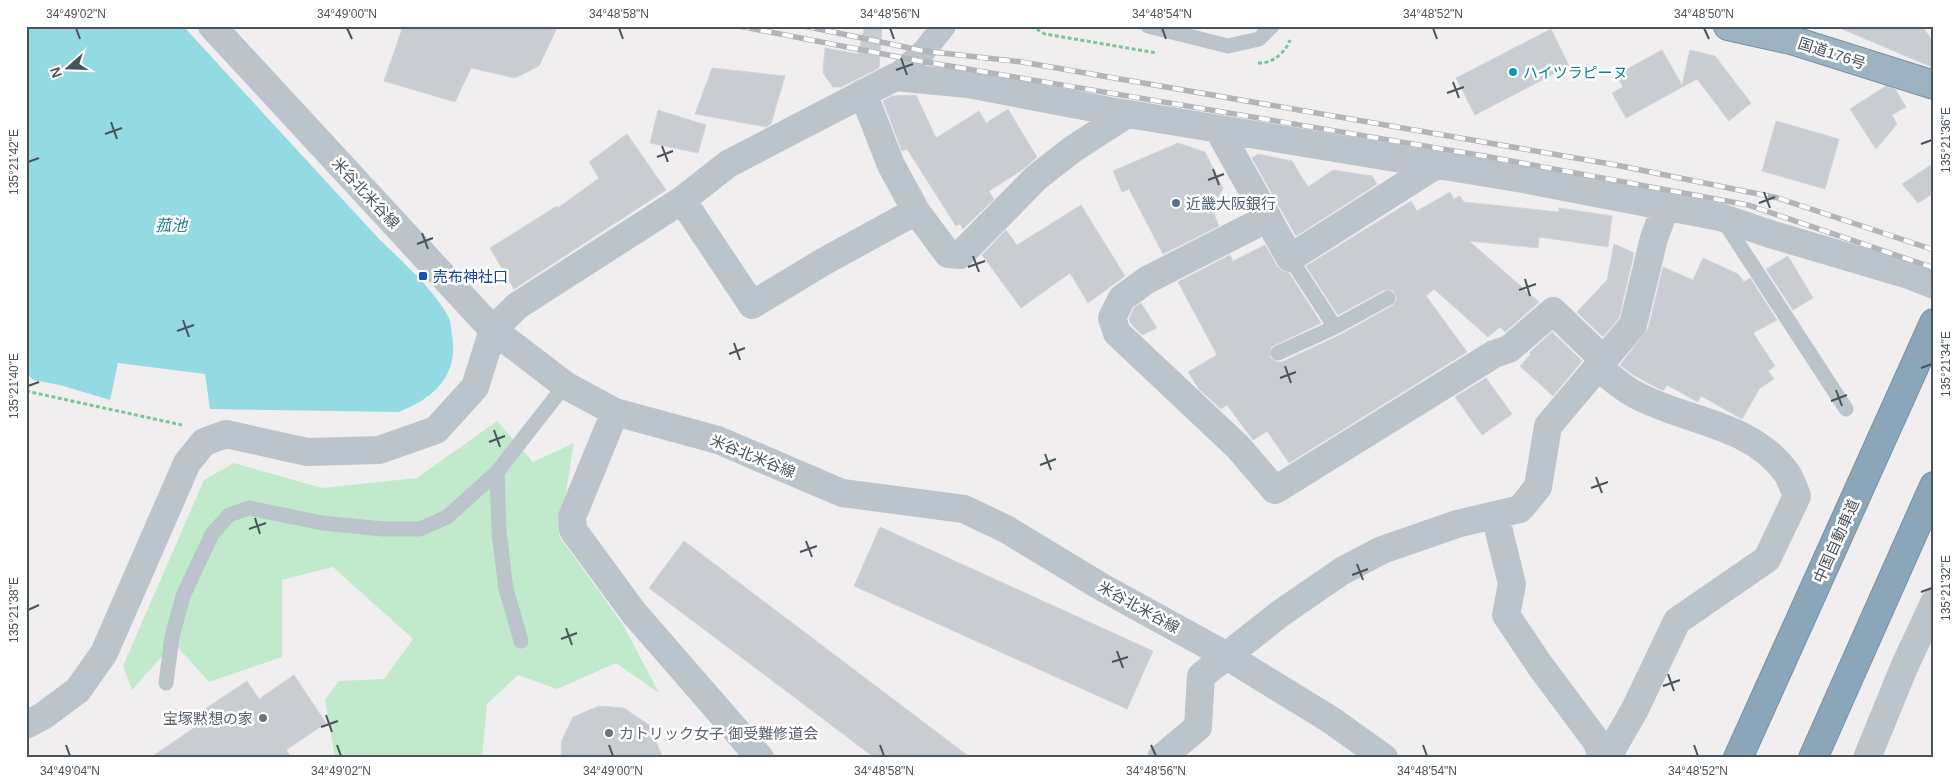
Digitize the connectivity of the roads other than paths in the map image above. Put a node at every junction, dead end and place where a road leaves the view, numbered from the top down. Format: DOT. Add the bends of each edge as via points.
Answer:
graph roads {
  1 [pos="212,26"];
  2 [pos="944,26"];
  3 [pos="1148,26"];
  4 [pos="1272,26"];
  5 [pos="1728,26"];
  6 [pos="895,77"];
  7 [pos="1934,85"];
  8 [pos="863,93"];
  9 [pos="1127,114"];
  10 [pos="1218,129"];
  11 [pos="1436,165"];
  12 [pos="682,200"];
  13 [pos="1666,206"];
  14 [pos="916,211"];
  15 [pos="1720,217"];
  16 [pos="1268,218"];
  17 [pos="1290,258"];
  18 [pos="1934,285"];
  19 [pos="1388,298"];
  20 [pos="1934,323"];
  21 [pos="1334,327"];
  22 [pos="493,330"];
  23 [pos="1278,353"];
  24 [pos="1602,364"];
  25 [pos="565,384"];
  26 [pos="1846,409"];
  27 [pos="615,412"];
  28 [pos="497,472"];
  29 [pos="1934,486"];
  30 [pos="1495,515"];
  31 [pos="1934,603"];
  32 [pos="521,641"];
  33 [pos="1934,651"];
  34 [pos="1226,656"];
  35 [pos="1905,665"];
  36 [pos="166,683"];
  37 [pos="26,725"];
  38 [pos="760,758"];
  39 [pos="1161,758"];
  40 [pos="1384,758"];
  41 [pos="1602,758"];
  42 [pos="1607,758"];
  43 [pos="1738,758"];
  44 [pos="1812,758"];
  45 [pos="1867,758"];
  1 -- 22 [label="street, 米谷北米谷線"];
  2 -- 6 [label="street" via="929,46"];
  3 -- 4 [label="lane" via="1228,46 1259,40"];
  5 -- 7 [label="highway, 国道176号" via="1791,40"];
  6 -- 8 [label="street"];
  6 -- 9 [label="street" via="968,84"];
  8 -- 12 [label="street" via="728,164"];
  8 -- 14 [label="street" via="891,165"];
  9 -- 10 [label="street"];
  9 -- 14 [label="street" via="1037,177 960,255 948,254"];
  10 -- 11 [label="street"];
  10 -- 16 [label="street"];
  11 -- 13 [label="street"];
  11 -- 17 [label="street"];
  12 -- 14 [label="street" via="752,305"];
  12 -- 22 [label="street" via="517,306"];
  13 -- 15 [label="street"];
  13 -- 24 [label="street" via="1654,238 1633,326"];
  15 -- 18 [label="street" via="1909,274"];
  15 -- 26 [label="lane"];
  16 -- 17 [label="street"];
  16 -- 24 [label="street" via="1147,280 1122,298 1112,318 1118,333 1231,440 1275,490 1494,354 1509,349 1553,311"];
  17 -- 21 [label="lane"];
  19 -- 21 [label="lane"];
  20 -- 43 [label="highway, 中国自動車道"];
  21 -- 23 [label="lane"];
  22 -- 25 [label="street, 米谷北米谷線"];
  22 -- 37 [label="street" via="475,387 436,430 379,450 307,452 226,434 204,442 187,463 104,653 78,690"];
  24 -- 30 [label="street" via="1548,426 1538,488 1520,510"];
  24 -- 42 [label="street" via="1634,395 1723,426 1762,447 1786,473 1797,496 1767,559 1676,621 1635,708"];
  25 -- 27 [label="street, 米谷北米谷線"];
  25 -- 28 [label="lane"];
  27 -- 34 [label="street, 米谷北米谷線" via="718,440 842,493 964,509 1006,529"];
  27 -- 38 [label="street" via="572,517 573,530 634,613"];
  28 -- 32 [label="lane" via="506,589"];
  28 -- 36 [label="lane" via="447,517 420,529 322,523 249,508 228,514 212,534 183,596 172,637"];
  29 -- 44 [label="highway"];
  30 -- 34 [label="street" via="1456,524 1366,558 1281,613"];
  30 -- 41 [label="street" via="1512,584 1506,615 1597,742"];
  31 -- 35 [label="street"];
  33 -- 35 [label="street"];
  34 -- 39 [label="street" via="1201,676 1198,726"];
  34 -- 40 [label="street, 米谷北米谷線" via="1331,720"];
  35 -- 45 [label="street"];
}
